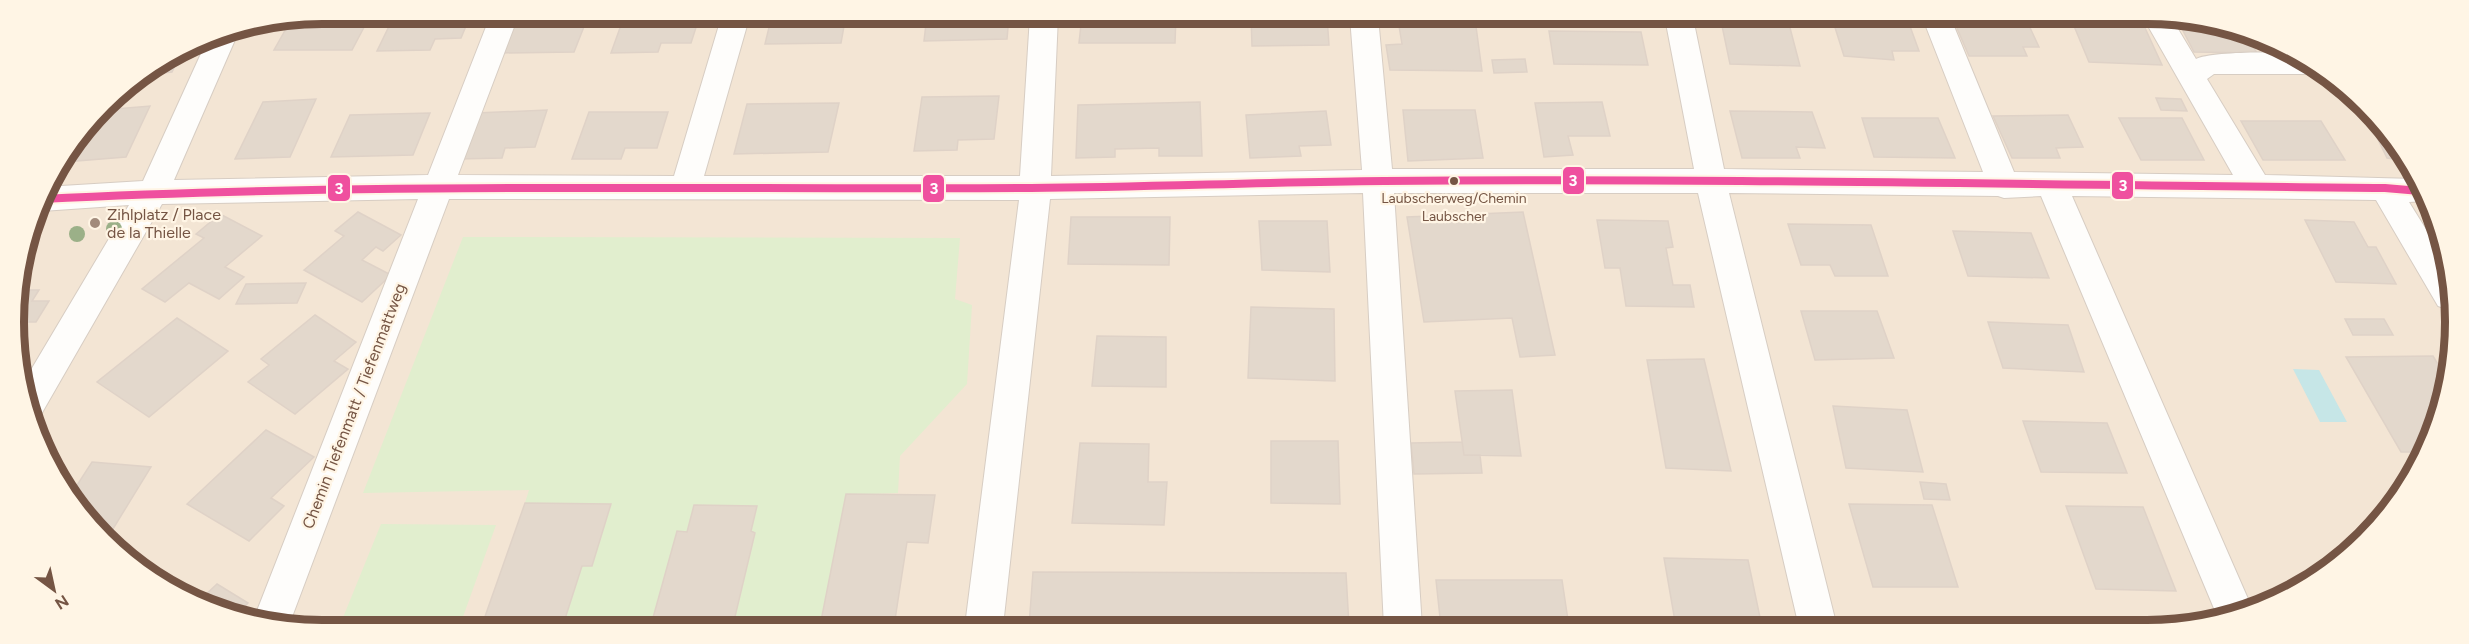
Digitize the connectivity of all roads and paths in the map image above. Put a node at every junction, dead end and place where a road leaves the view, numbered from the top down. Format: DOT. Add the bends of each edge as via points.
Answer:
graph roads {
  1 [pos="501,24"];
  2 [pos="733,24"];
  3 [pos="1044,24"];
  4 [pos="1365,24"];
  5 [pos="1680,24"];
  6 [pos="1939,24"];
  7 [pos="2161,25"];
  8 [pos="220,42"];
  9 [pos="2296,64"];
  10 [pos="2191,75"];
  11 [pos="1711,181"];
  12 [pos="1378,182"];
  13 [pos="686,186"];
  14 [pos="2004,186"];
  15 [pos="2052,186"];
  16 [pos="437,187"];
  17 [pos="2256,187"];
  18 [pos="1036,188"];
  19 [pos="2385,188"];
  20 [pos="2414,191"];
  21 [pos="153,192"];
  22 [pos="51,198"];
  23 [pos="2442,284"];
  24 [pos="34,397"];
  25 [pos="2232,607"];
  26 [pos="274,616"];
  27 [pos="985,620"];
  28 [pos="1403,620"];
  29 [pos="1816,620"];
  1 -- 16 [label="street, Chemin Tiefenmatt / Tiefenmattweg"];
  2 -- 13 [label="street"];
  3 -- 18 [label="street"];
  4 -- 12 [label="street"];
  5 -- 11 [label="street"];
  6 -- 14 [label="street"];
  7 -- 10 [label="street"];
  8 -- 21 [label="street"];
  9 -- 10 [label="street" via="2209,64"];
  10 -- 17 [label="street"];
  11 -- 12 [label="street"];
  11 -- 14 [label="street"];
  11 -- 29 [label="street"];
  12 -- 18 [label="street"];
  12 -- 28 [label="street"];
  13 -- 16 [label="street"];
  13 -- 18 [label="street"];
  14 -- 15 [label="street"];
  15 -- 17 [label="street"];
  15 -- 25 [label="street"];
  16 -- 21 [label="street"];
  16 -- 26 [label="street, Chemin Tiefenmatt / Tiefenmattweg"];
  17 -- 19 [label="street"];
  18 -- 27 [label="street"];
  19 -- 20 [label="street"];
  19 -- 23 [label="street"];
  21 -- 22 [label="street"];
  21 -- 24 [label="street"];
}
